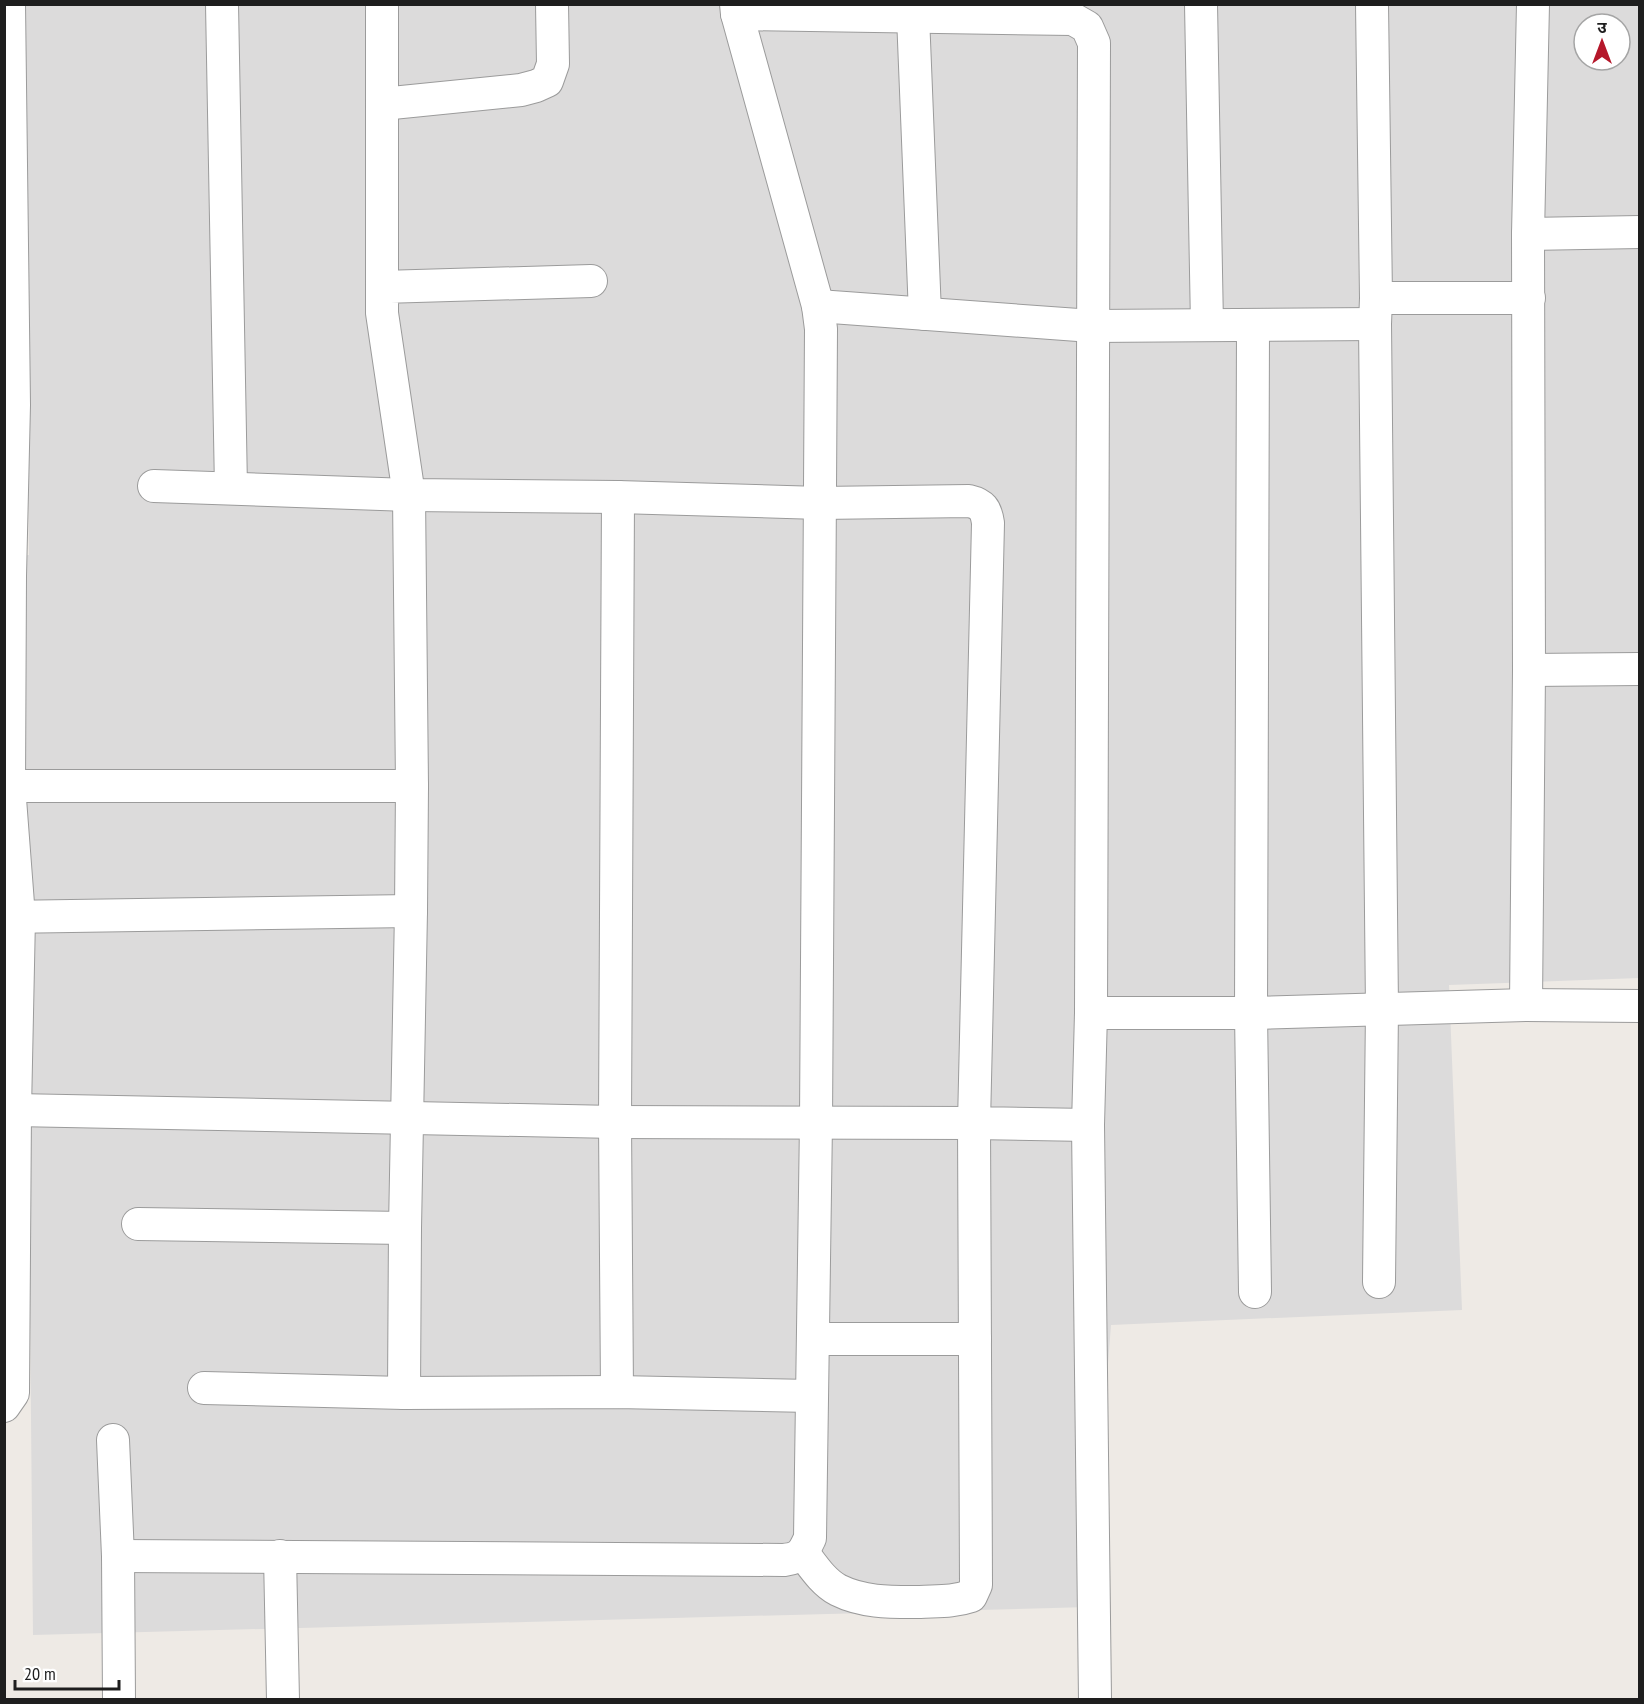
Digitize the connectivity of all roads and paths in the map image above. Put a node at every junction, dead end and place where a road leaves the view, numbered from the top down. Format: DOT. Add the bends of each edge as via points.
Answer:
graph roads {
  1 [pos="9,4"];
  2 [pos="222,4"];
  3 [pos="382,4"];
  4 [pos="552,4"];
  5 [pos="1201,4"];
  6 [pos="1372,4"];
  7 [pos="1533,4"];
  8 [pos="736,9"];
  9 [pos="913,16"];
  10 [pos="382,104"];
  11 [pos="1640,232"];
  12 [pos="1528,234"];
  13 [pos="591,282"];
  14 [pos="382,287"];
  15 [pos="1529,298"];
  16 [pos="818,306"];
  17 [pos="1375,311"];
  18 [pos="925,314"];
  19 [pos="1207,325"];
  20 [pos="1092,326"];
  21 [pos="1253,326"];
  22 [pos="154,486"];
  23 [pos="231,488"];
  24 [pos="409,495"];
  25 [pos="618,497"];
  26 [pos="820,503"];
  27 [pos="1640,669"];
  28 [pos="1529,670"];
  29 [pos="7,786"];
  30 [pos="412,786"];
  31 [pos="411,911"];
  32 [pos="12,917"];
  33 [pos="1526,1005"];
  34 [pos="1640,1006"];
  35 [pos="1382,1009"];
  36 [pos="1091,1013"];
  37 [pos="1251,1013"];
  38 [pos="15,1110"];
  39 [pos="408,1118"];
  40 [pos="615,1122"];
  41 [pos="816,1122"];
  42 [pos="974,1123"];
  43 [pos="1088,1125"];
  44 [pos="138,1224"];
  45 [pos="405,1228"];
  46 [pos="1379,1282"];
  47 [pos="1255,1292"];
  48 [pos="975,1339"];
  49 [pos="814,1340"];
  50 [pos="204,1388"];
  51 [pos="616,1392"];
  52 [pos="404,1394"];
  53 [pos="811,1396"];
  54 [pos="4,1406"];
  55 [pos="113,1440"];
  56 [pos="803,1553"];
  57 [pos="118,1556"];
  58 [pos="279,1556"];
  59 [pos="119,1700"];
  60 [pos="284,1700"];
  61 [pos="1095,1700"];
  1 -- 29 [label="street" via="14,405"];
  2 -- 23 [label="street"];
  3 -- 10 [label="street"];
  4 -- 10 [label="street" via="553,64 547,81 521,90"];
  5 -- 19 [label="street"];
  6 -- 17 [label="street"];
  7 -- 12 [label="street"];
  8 -- 9 [label="street"];
  8 -- 16 [label="street"];
  9 -- 18 [label="street"];
  9 -- 20 [label="street" via="1073,19 1087,27 1094,43"];
  10 -- 14 [label="street"];
  11 -- 12 [label="street"];
  12 -- 15 [label="street"];
  13 -- 14 [label="street"];
  14 -- 24 [label="street" via="382,313"];
  15 -- 17 [label="street"];
  15 -- 28 [label="street"];
  16 -- 18 [label="street"];
  16 -- 26 [label="street" via="822,355"];
  17 -- 21 [label="street"];
  17 -- 35 [label="street"];
  18 -- 20 [label="street"];
  19 -- 20 [label="street"];
  19 -- 21 [label="street"];
  20 -- 36 [label="street"];
  21 -- 37 [label="street"];
  22 -- 23 [label="street"];
  23 -- 24 [label="street"];
  24 -- 25 [label="street"];
  24 -- 30 [label="street"];
  25 -- 26 [label="street"];
  25 -- 40 [label="street"];
  26 -- 41 [label="street"];
  26 -- 42 [label="street" via="969,501 979,503 987,511"];
  27 -- 28 [label="street"];
  28 -- 33 [label="street"];
  29 -- 30 [label="street"];
  29 -- 32 [label="street"];
  30 -- 31 [label="street"];
  31 -- 32 [label="street"];
  31 -- 39 [label="street"];
  32 -- 38 [label="street"];
  33 -- 34 [label="street"];
  33 -- 35 [label="street"];
  35 -- 37 [label="street"];
  35 -- 46 [label="street"];
  36 -- 37 [label="street"];
  36 -- 43 [label="street"];
  37 -- 47 [label="street"];
  38 -- 39 [label="street"];
  38 -- 54 [label="street" via="13,1393"];
  39 -- 40 [label="street"];
  39 -- 45 [label="street"];
  40 -- 41 [label="street"];
  40 -- 51 [label="street"];
  41 -- 42 [label="street"];
  41 -- 49 [label="street"];
  42 -- 43 [label="street"];
  42 -- 48 [label="street"];
  43 -- 61 [label="street"];
  44 -- 45 [label="street"];
  45 -- 52 [label="street"];
  48 -- 49 [label="street"];
  48 -- 56 [label="street" via="976,1585 971,1596 957,1601 887,1602 858,1598 836,1589"];
  49 -- 53 [label="street"];
  50 -- 52 [label="street"];
  51 -- 52 [label="street"];
  51 -- 53 [label="street"];
  53 -- 56 [label="street" via="810,1538"];
  55 -- 57 [label="street"];
  56 -- 58 [label="street" via="784,1560"];
  57 -- 58 [label="street"];
  57 -- 59 [label="street"];
  58 -- 60 [label="street"];
}
